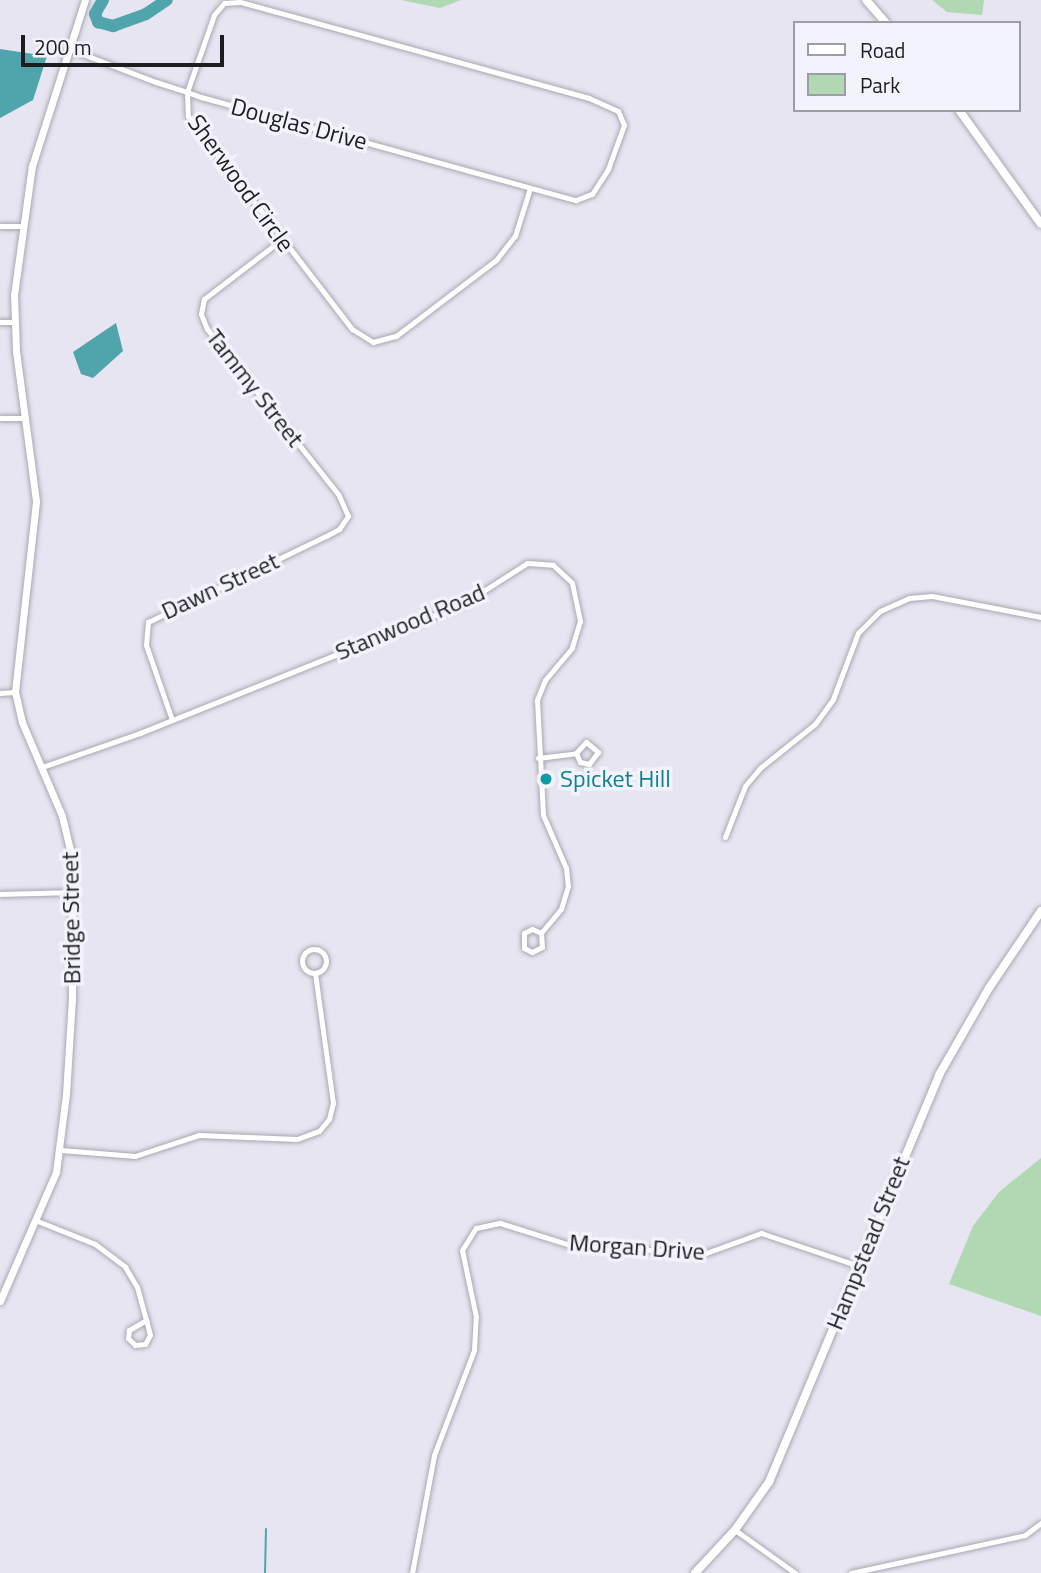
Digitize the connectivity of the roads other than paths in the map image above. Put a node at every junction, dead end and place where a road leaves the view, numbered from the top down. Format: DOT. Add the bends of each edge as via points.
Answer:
graph roads {
  1 [pos="85,0"];
  2 [pos="866,0"];
  3 [pos="884,21"];
  4 [pos="72,50"];
  5 [pos="187,92"];
  6 [pos="960,112"];
  7 [pos="530,187"];
  8 [pos="1041,224"];
  9 [pos="0,226"];
  10 [pos="22,226"];
  11 [pos="281,240"];
  12 [pos="0,322"];
  13 [pos="14,322"];
  14 [pos="0,418"];
  15 [pos="25,418"];
  16 [pos="346,520"];
  17 [pos="1041,617"];
  18 [pos="15,692"];
  19 [pos="0,693"];
  20 [pos="172,720"];
  21 [pos="576,753"];
  22 [pos="538,758"];
  23 [pos="42,766"];
  24 [pos="725,837"];
  25 [pos="73,892"];
  26 [pos="0,894"];
  27 [pos="1041,911"];
  28 [pos="541,933"];
  29 [pos="315,973"];
  30 [pos="61,1150"];
  31 [pos="35,1220"];
  32 [pos="859,1266"];
  33 [pos="9,1279"];
  34 [pos="0,1282"];
  35 [pos="0,1301"];
  36 [pos="146,1320"];
  37 [pos="1041,1523"];
  38 [pos="735,1530"];
  39 [pos="871,1571"];
  40 [pos="412,1573"];
  41 [pos="695,1573"];
  42 [pos="795,1573"];
  43 [pos="851,1573"];
  1 -- 4 [label="street, Bridge Street"];
  2 -- 3 [label="main road"];
  4 -- 5 [label="street, Douglas Drive"];
  4 -- 10 [label="street, Bridge Street" via="36,153"];
  5 -- 7 [label="street, Douglas Drive"];
  5 -- 7 [label="street, Sherwood Circle" via="215,15 232,0 589,98 618,111 622,133 592,194 576,200"];
  5 -- 11 [label="street, Sherwood Circle" via="185,107 193,124"];
  6 -- 8 [label="main road"];
  7 -- 11 [label="street, Sherwood Circle" via="514,236 496,260 396,336 381,342 365,339 352,329"];
  9 -- 10 [label="street"];
  10 -- 13 [label="street, Bridge Street"];
  11 -- 16 [label="street, Tammy Street" via="204,299 201,314 207,329 338,494 347,508"];
  12 -- 13 [label="street"];
  13 -- 15 [label="street, Bridge Street"];
  14 -- 15 [label="street"];
  15 -- 18 [label="street, Bridge Street" via="35,518"];
  16 -- 20 [label="street, Dawn Street" via="326,536 148,622 144,637"];
  17 -- 24 [label="street" via="929,596 901,600 880,611 858,633 833,699 815,724 760,768 745,786"];
  18 -- 19 [label="street"];
  18 -- 23 [label="street, Bridge Street" via="22,722"];
  20 -- 22 [label="street, Stanwood Road" via="463,604 518,567 544,562 560,569 572,583 580,621 572,648 539,693"];
  20 -- 23 [label="street, Stanwood Road"];
  21 -- 21 [label="street" via="586,764 598,755 595,746 586,742"];
  21 -- 22 [label="street"];
  22 -- 28 [label="street, Stanwood Road" via="543,815 564,860 568,886 561,909"];
  23 -- 25 [label="street, Bridge Street" via="66,831"];
  25 -- 26 [label="street"];
  25 -- 30 [label="street, Bridge Street" via="72,999"];
  27 -- 32 [label="main road, Hampstead Street" via="951,1051"];
  28 -- 28 [label="street, Stanwood Road" via="532,929 524,933 524,948 532,952 541,948"];
  29 -- 29 [label="street" via="326,959 312,949 303,956 302,965"];
  29 -- 30 [label="street" via="333,1103 330,1119 319,1131 297,1139 199,1135 135,1156"];
  30 -- 31 [label="street, Bridge Street"];
  31 -- 33 [label="street, Bridge Street"];
  31 -- 36 [label="street" via="115,1256 134,1280"];
  32 -- 38 [label="main road, Hampstead Street" via="778,1463"];
  32 -- 40 [label="street, Morgan Drive" via="761,1233 706,1253 573,1246 500,1223 476,1228 463,1250 476,1317 474,1350 434,1455"];
  33 -- 34 [label="street"];
  33 -- 35 [label="street, Bridge Street"];
  36 -- 36 [label="street" via="148,1341 132,1343 129,1330"];
  37 -- 39 [label="street" via="1026,1535"];
  38 -- 41 [label="main road, Hampstead Street"];
  38 -- 42 [label="street"];
  39 -- 43 [label="street"];
}
